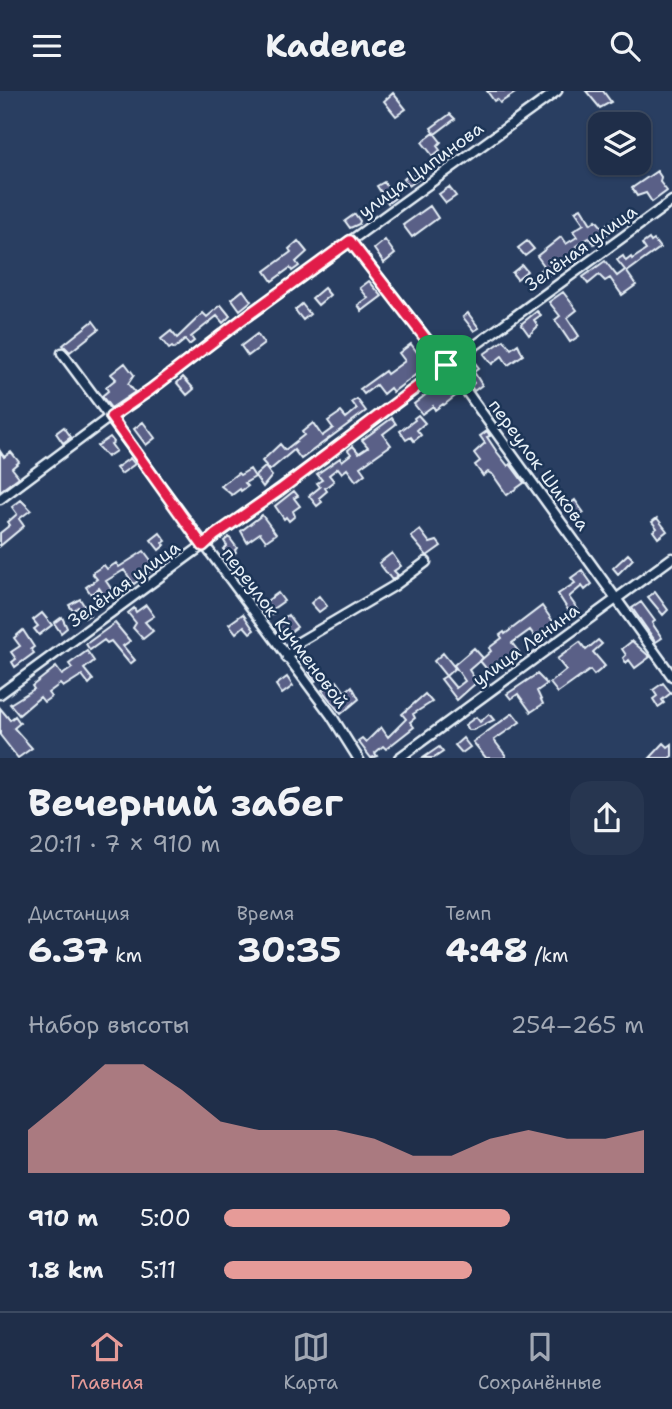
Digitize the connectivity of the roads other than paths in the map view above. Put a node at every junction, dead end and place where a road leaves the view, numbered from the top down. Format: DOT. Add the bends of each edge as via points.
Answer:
graph roads {
  1 [pos="557,91"];
  2 [pos="672,201"];
  3 [pos="350,241"];
  4 [pos="62,353"];
  5 [pos="446,365"];
  6 [pos="111,417"];
  7 [pos="0,499"];
  8 [pos="203,546"];
  9 [pos="672,558"];
  10 [pos="426,562"];
  11 [pos="616,600"];
  12 [pos="287,657"];
  13 [pos="672,676"];
  14 [pos="0,694"];
  15 [pos="358,758"];
  16 [pos="399,758"];
  1 -- 3 [label="street, улица Ципинова"];
  2 -- 5 [label="street, Зелёная улица"];
  3 -- 5 [label="street, переулок Шикова"];
  3 -- 6 [label="street, улица Ципинова"];
  4 -- 6 [label="street, переулок Кучменовой"];
  5 -- 8 [label="street, Зелёная улица"];
  5 -- 11 [label="street, переулок Шикова"];
  6 -- 7 [label="street, улица Ципинова"];
  6 -- 8 [label="street, переулок Кучменовой"];
  8 -- 12 [label="street, переулок Кучменовой"];
  8 -- 14 [label="street, Зелёная улица"];
  9 -- 11 [label="street, улица Ленина"];
  10 -- 12 [label="street" via="299,642"];
  11 -- 13 [label="street, переулок Шикова"];
  11 -- 16 [label="street, улица Ленина"];
  12 -- 15 [label="street, переулок Кучменовой"];
}
